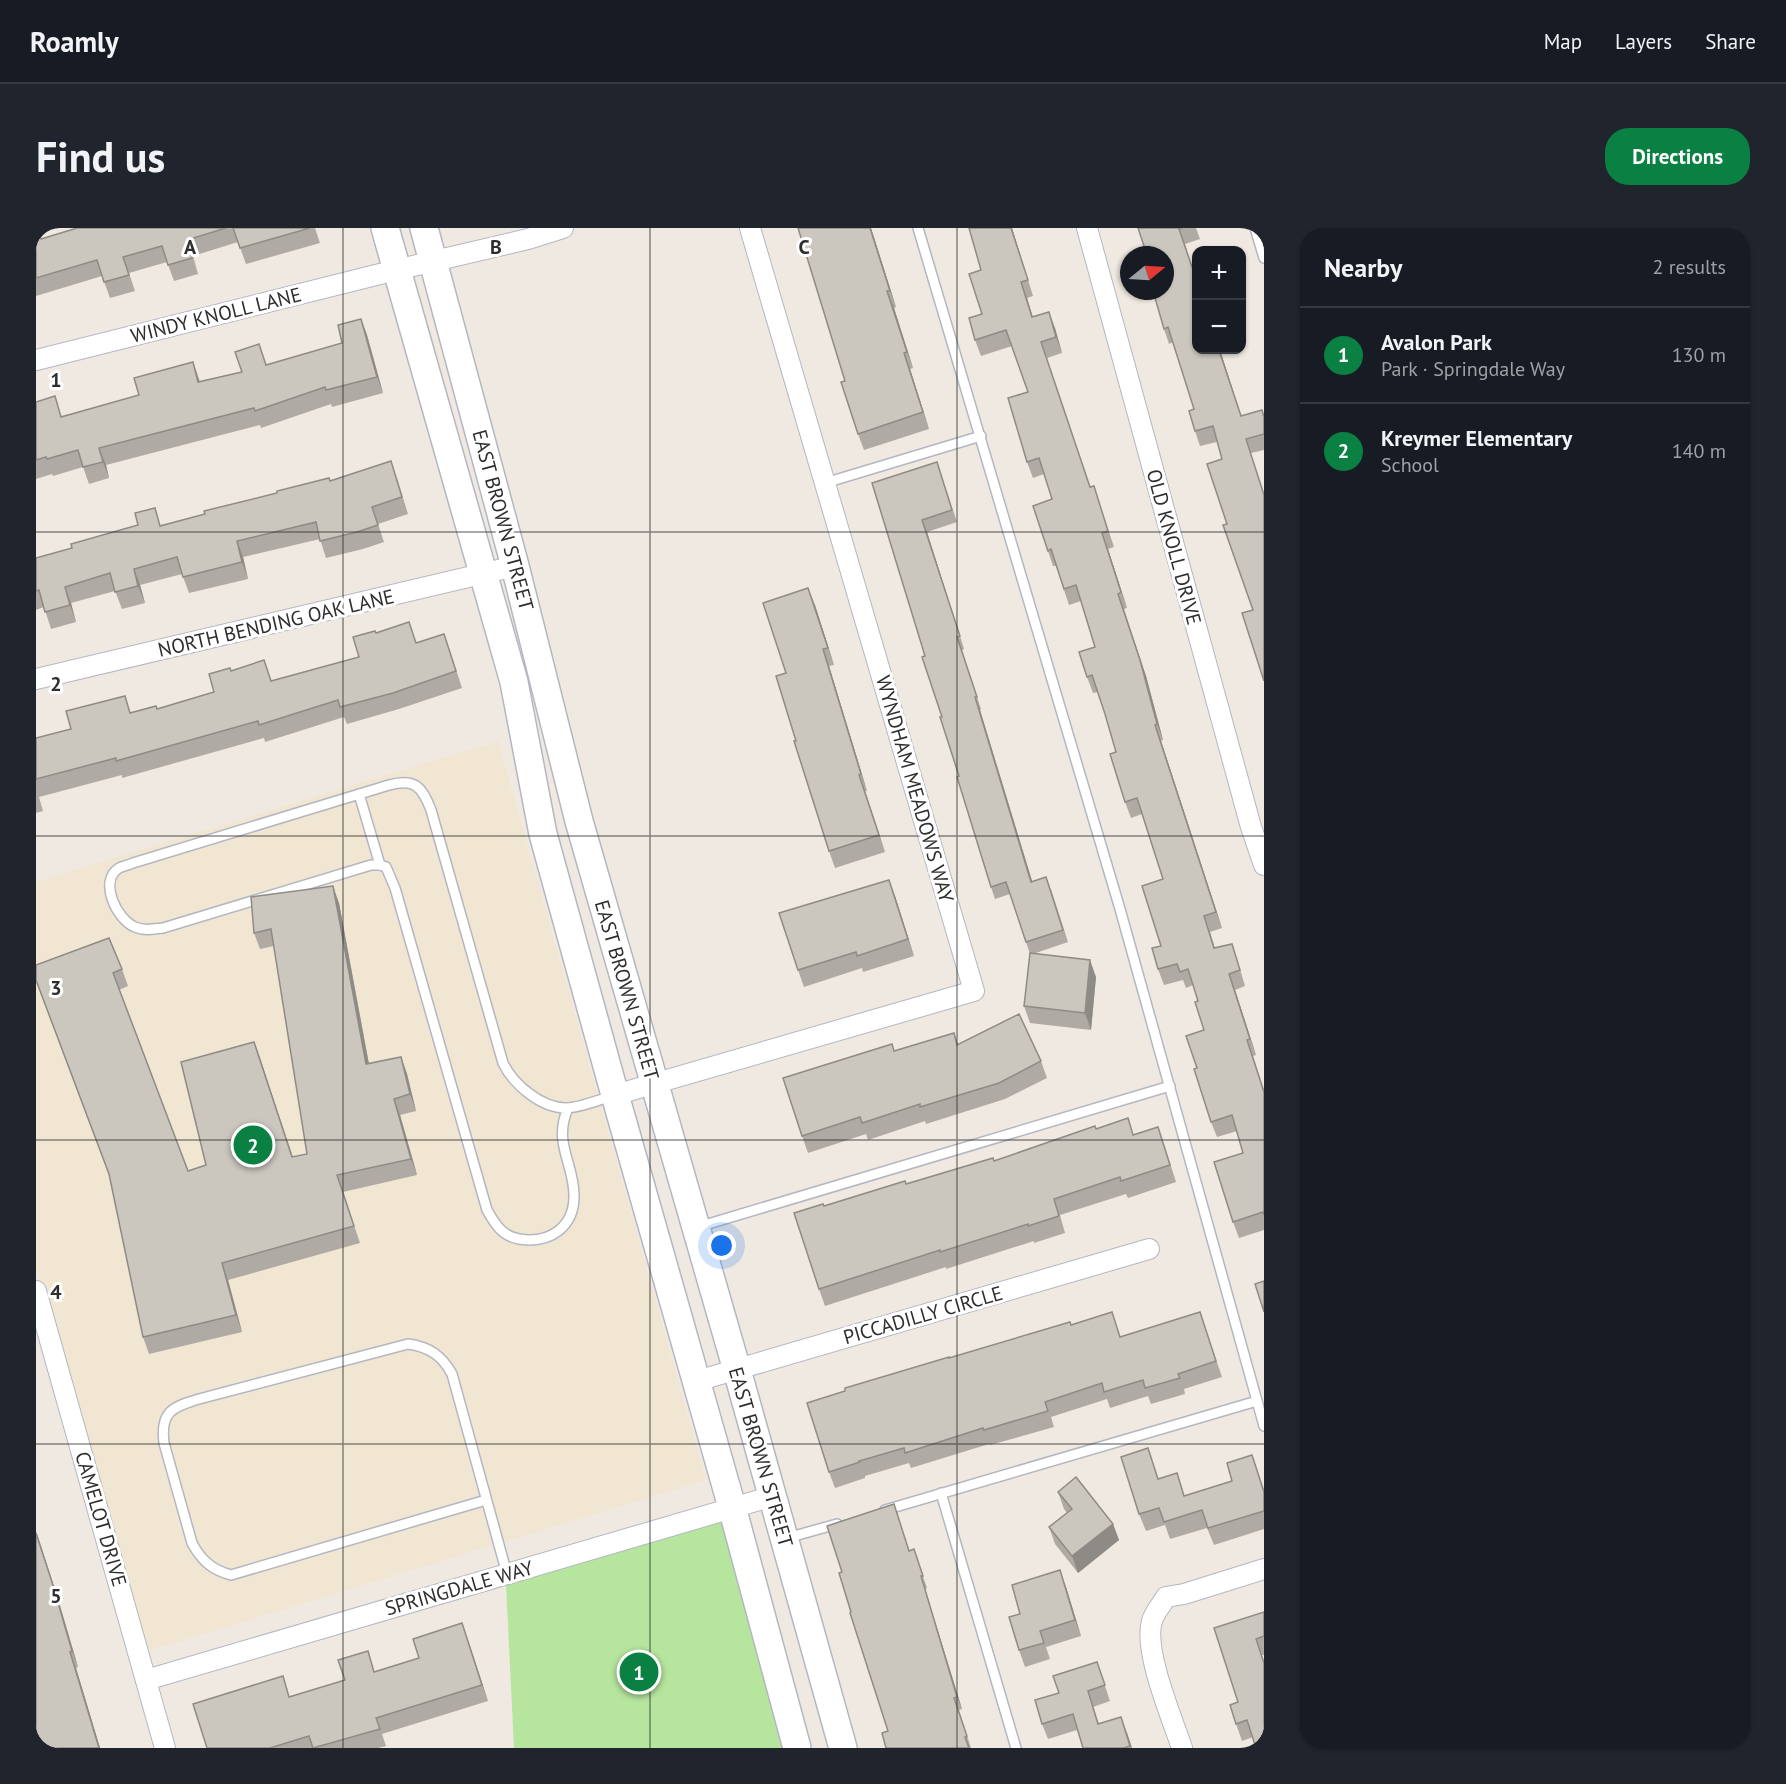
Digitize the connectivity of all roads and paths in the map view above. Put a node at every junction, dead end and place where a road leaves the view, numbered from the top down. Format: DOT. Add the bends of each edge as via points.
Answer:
graph roads {
  1 [pos="385,228"];
  2 [pos="424,228"];
  3 [pos="750,228"];
  4 [pos="918,228"];
  5 [pos="1087,228"];
  6 [pos="1255,228"];
  7 [pos="559,229"];
  8 [pos="1264,258"];
  9 [pos="433,261"];
  10 [pos="396,270"];
  11 [pos="36,360"];
  12 [pos="981,436"];
  13 [pos="825,483"];
  14 [pos="515,566"];
  15 [pos="483,574"];
  16 [pos="36,679"];
  17 [pos="359,794"];
  18 [pos="1258,825"];
  19 [pos="380,865"];
  20 [pos="1264,865"];
  21 [pos="654,1084"];
  22 [pos="1170,1086"];
  23 [pos="615,1095"];
  24 [pos="568,1108"];
  25 [pos="696,1228"];
  26 [pos="1149,1249"];
  27 [pos="36,1291"];
  28 [pos="737,1370"];
  29 [pos="697,1381"];
  30 [pos="1257,1401"];
  31 [pos="1264,1426"];
  32 [pos="941,1493"];
  33 [pos="772,1496"];
  34 [pos="486,1500"];
  35 [pos="732,1507"];
  36 [pos="876,1512"];
  37 [pos="844,1522"];
  38 [pos="784,1539"];
  39 [pos="1264,1569"];
  40 [pos="507,1574"];
  41 [pos="146,1680"];
  42 [pos="165,1748"];
  43 [pos="797,1748"];
  44 [pos="843,1748"];
  45 [pos="1016,1748"];
  46 [pos="1182,1748"];
  1 -- 10 [label="main road, EAST BROWN STREET"];
  2 -- 9 [label="main road, EAST BROWN STREET"];
  3 -- 13 [label="street, WYNDHAM MEADOWS WAY"];
  4 -- 12 [label="lane"];
  5 -- 18 [label="street, OLD KNOLL DRIVE"];
  6 -- 8 [label="lane"];
  7 -- 9 [label="street"];
  9 -- 10 [label="street"];
  9 -- 14 [label="main road, EAST BROWN STREET"];
  10 -- 11 [label="street, WINDY KNOLL LANE"];
  10 -- 15 [label="main road, EAST BROWN STREET"];
  12 -- 13 [label="lane"];
  12 -- 22 [label="lane"];
  13 -- 21 [label="street, WYNDHAM MEADOWS WAY" via="974,991"];
  14 -- 15 [label="street, NORTH BENDING OAK LANE"];
  14 -- 21 [label="main road, EAST BROWN STREET" via="579,821"];
  15 -- 16 [label="street, NORTH BENDING OAK LANE"];
  15 -- 23 [label="main road, EAST BROWN STREET" via="514,682 543,834"];
  17 -- 19 [label="lane"];
  17 -- 19 [label="lane" via="118,868 110,881 112,899 133,927 163,928"];
  17 -- 24 [label="lane" via="404,781 426,796 502,1063 529,1093"];
  18 -- 20 [label="street, OLD KNOLL DRIVE"];
  19 -- 24 [label="lane" via="390,872 487,1210 497,1228 511,1238 541,1240 555,1234 573,1210 574,1193 562,1137 562,1122"];
  21 -- 23 [label="street, WYNDHAM MEADOWS WAY"];
  21 -- 25 [label="main road, EAST BROWN STREET"];
  22 -- 25 [label="lane"];
  22 -- 30 [label="lane"];
  23 -- 24 [label="lane"];
  23 -- 29 [label="main road, EAST BROWN STREET"];
  25 -- 28 [label="main road, EAST BROWN STREET"];
  26 -- 28 [label="street, PICCADILLY CIRCLE"];
  27 -- 41 [label="street, CAMELOT DRIVE"];
  28 -- 29 [label="street, PICCADILLY CIRCLE"];
  28 -- 33 [label="main road, EAST BROWN STREET"];
  29 -- 35 [label="main road, EAST BROWN STREET"];
  30 -- 31 [label="lane"];
  30 -- 32 [label="lane"];
  32 -- 36 [label="lane"];
  32 -- 45 [label="lane"];
  33 -- 35 [label="street, SPRINGDALE WAY"];
  33 -- 38 [label="main road, EAST BROWN STREET"];
  34 -- 34 [label="lane" via="452,1374 438,1355 420,1346 408,1344 192,1401 166,1416 162,1428 192,1543 210,1566 231,1575"];
  34 -- 40 [label="lane"];
  35 -- 40 [label="street, SPRINGDALE WAY"];
  35 -- 43 [label="main road, EAST BROWN STREET"];
  37 -- 38 [label="lane"];
  38 -- 44 [label="main road, EAST BROWN STREET"];
  39 -- 46 [label="street" via="1166,1597 1152,1621 1150,1644"];
  40 -- 41 [label="street, SPRINGDALE WAY"];
  41 -- 42 [label="street, CAMELOT DRIVE"];
}
